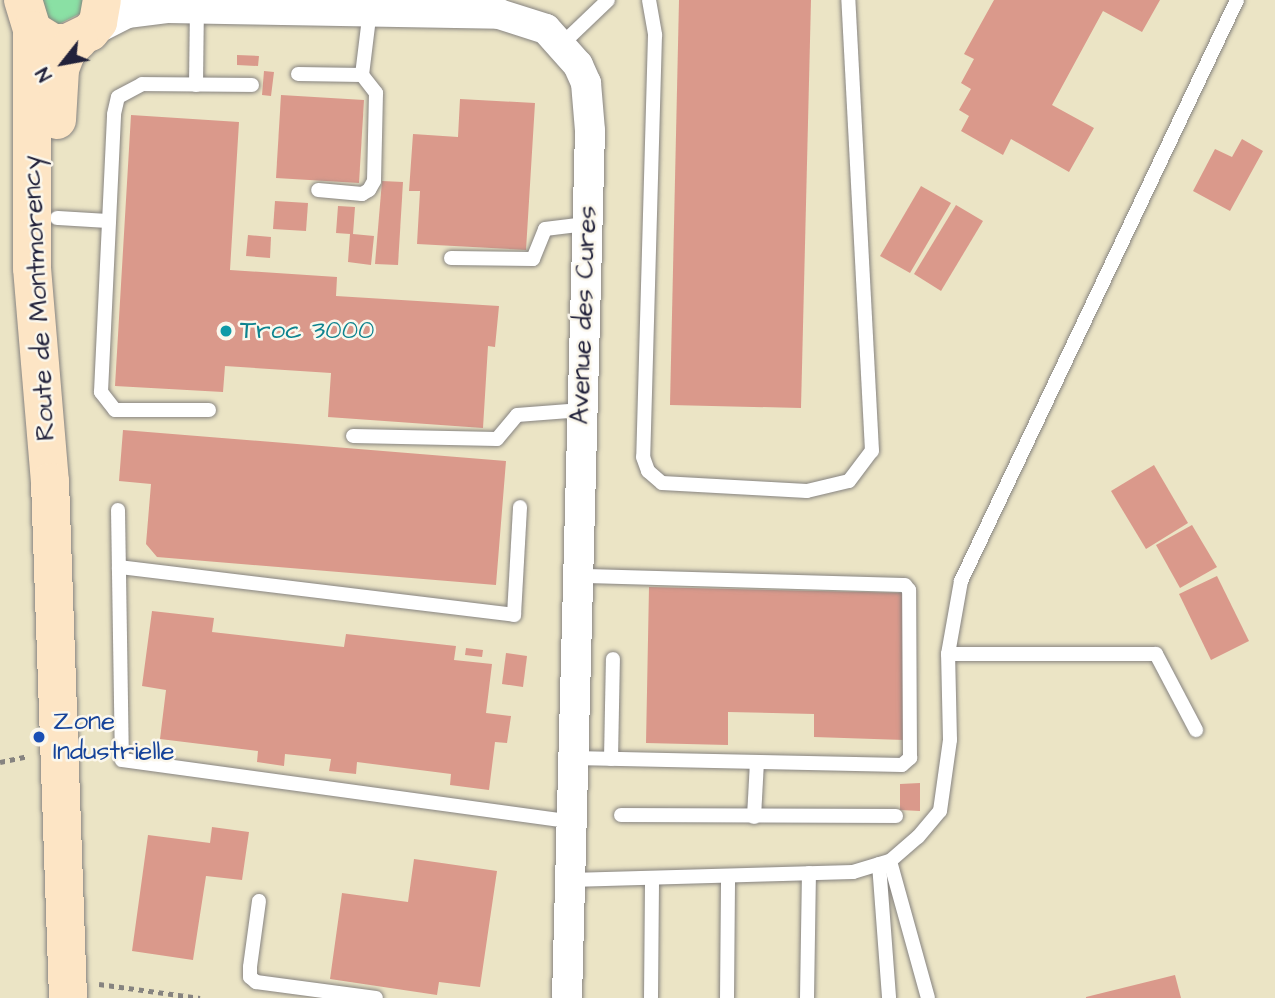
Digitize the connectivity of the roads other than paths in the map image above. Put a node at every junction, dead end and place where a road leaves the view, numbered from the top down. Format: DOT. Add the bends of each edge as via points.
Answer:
graph roads {
  1 [pos="135,0"];
  2 [pos="608,0"];
  3 [pos="649,0"];
  4 [pos="848,0"];
  5 [pos="1237,0"];
  6 [pos="215,6"];
  7 [pos="370,6"];
  8 [pos="167,8"];
  9 [pos="14,9"];
  10 [pos="90,24"];
  11 [pos="563,43"];
  12 [pos="298,74"];
  13 [pos="362,75"];
  14 [pos="196,85"];
  15 [pos="252,85"];
  16 [pos="318,190"];
  17 [pos="57,218"];
  18 [pos="109,221"];
  19 [pos="586,224"];
  20 [pos="451,258"];
  21 [pos="582,410"];
  22 [pos="209,411"];
  23 [pos="353,436"];
  24 [pos="50,482"];
  25 [pos="520,507"];
  26 [pos="118,510"];
  27 [pos="119,567"];
  28 [pos="576,576"];
  29 [pos="948,654"];
  30 [pos="612,659"];
  31 [pos="1196,730"];
  32 [pos="573,758"];
  33 [pos="611,759"];
  34 [pos="757,762"];
  35 [pos="621,815"];
  36 [pos="896,816"];
  37 [pos="754,817"];
  38 [pos="572,822"];
  39 [pos="884,862"];
  40 [pos="809,873"];
  41 [pos="728,876"];
  42 [pos="652,878"];
  43 [pos="570,880"];
  44 [pos="259,901"];
  45 [pos="67,989"];
  46 [pos="376,998"];
  47 [pos="567,998"];
  48 [pos="651,998"];
  49 [pos="727,998"];
  50 [pos="807,998"];
  51 [pos="889,998"];
  52 [pos="928,998"];
  1 -- 8 [label="street, Avenue des Cures"];
  2 -- 11 [label="lane"];
  3 -- 4 [label="lane" via="655,35 643,457 648,471 662,483 807,491 849,481 872,451"];
  5 -- 29 [label="lane" via="998,496 961,581"];
  6 -- 7 [label="street, Avenue des Cures"];
  6 -- 8 [label="street, Avenue des Cures"];
  6 -- 14 [label="lane"];
  7 -- 11 [label="street, Avenue des Cures" via="499,14 546,29"];
  7 -- 13 [label="lane"];
  8 -- 10 [label="street, Avenue des Cures"];
  9 -- 10 [label="main road" via="53,43"];
  9 -- 24 [label="main road, Route de Montmorency"];
  10 -- 17 [label="main road, Route de Montmorency" via="67,51 59,75"];
  11 -- 19 [label="street, Avenue des Cures" via="586,83"];
  12 -- 13 [label="lane"];
  13 -- 16 [label="lane" via="371,81 377,103 374,181 362,194"];
  14 -- 15 [label="lane"];
  14 -- 18 [label="lane" via="142,84 118,97"];
  17 -- 18 [label="lane"];
  17 -- 24 [label="main road, Route de Montmorency"];
  18 -- 22 [label="lane" via="101,392 106,403 115,410"];
  19 -- 20 [label="lane" via="545,229 533,260"];
  19 -- 21 [label="street, Avenue des Cures"];
  21 -- 23 [label="lane" via="517,415 498,439"];
  21 -- 28 [label="street, Avenue des Cures"];
  24 -- 45 [label="main road, Route de Montmorency"];
  25 -- 27 [label="lane" via="514,615"];
  26 -- 27 [label="lane"];
  27 -- 38 [label="lane" via="122,760"];
  28 -- 32 [label="street, Avenue des Cures"];
  28 -- 34 [label="lane" via="905,585 909,590 910,758 902,765"];
  29 -- 31 [label="lane" via="1156,654"];
  29 -- 39 [label="lane" via="950,740 940,811 918,837"];
  30 -- 33 [label="lane"];
  32 -- 33 [label="lane"];
  32 -- 38 [label="street, Avenue des Cures"];
  33 -- 34 [label="lane"];
  34 -- 37 [label="lane"];
  35 -- 37 [label="lane"];
  36 -- 37 [label="lane"];
  38 -- 43 [label="street, Avenue des Cures"];
  39 -- 40 [label="lane" via="853,872"];
  39 -- 51 [label="lane"];
  39 -- 52 [label="lane"];
  40 -- 41 [label="lane"];
  40 -- 50 [label="lane"];
  41 -- 42 [label="lane"];
  41 -- 49 [label="lane"];
  42 -- 43 [label="lane"];
  42 -- 48 [label="lane"];
  43 -- 47 [label="street, Avenue des Cures"];
  44 -- 46 [label="lane" via="250,977 257,982"];
}
